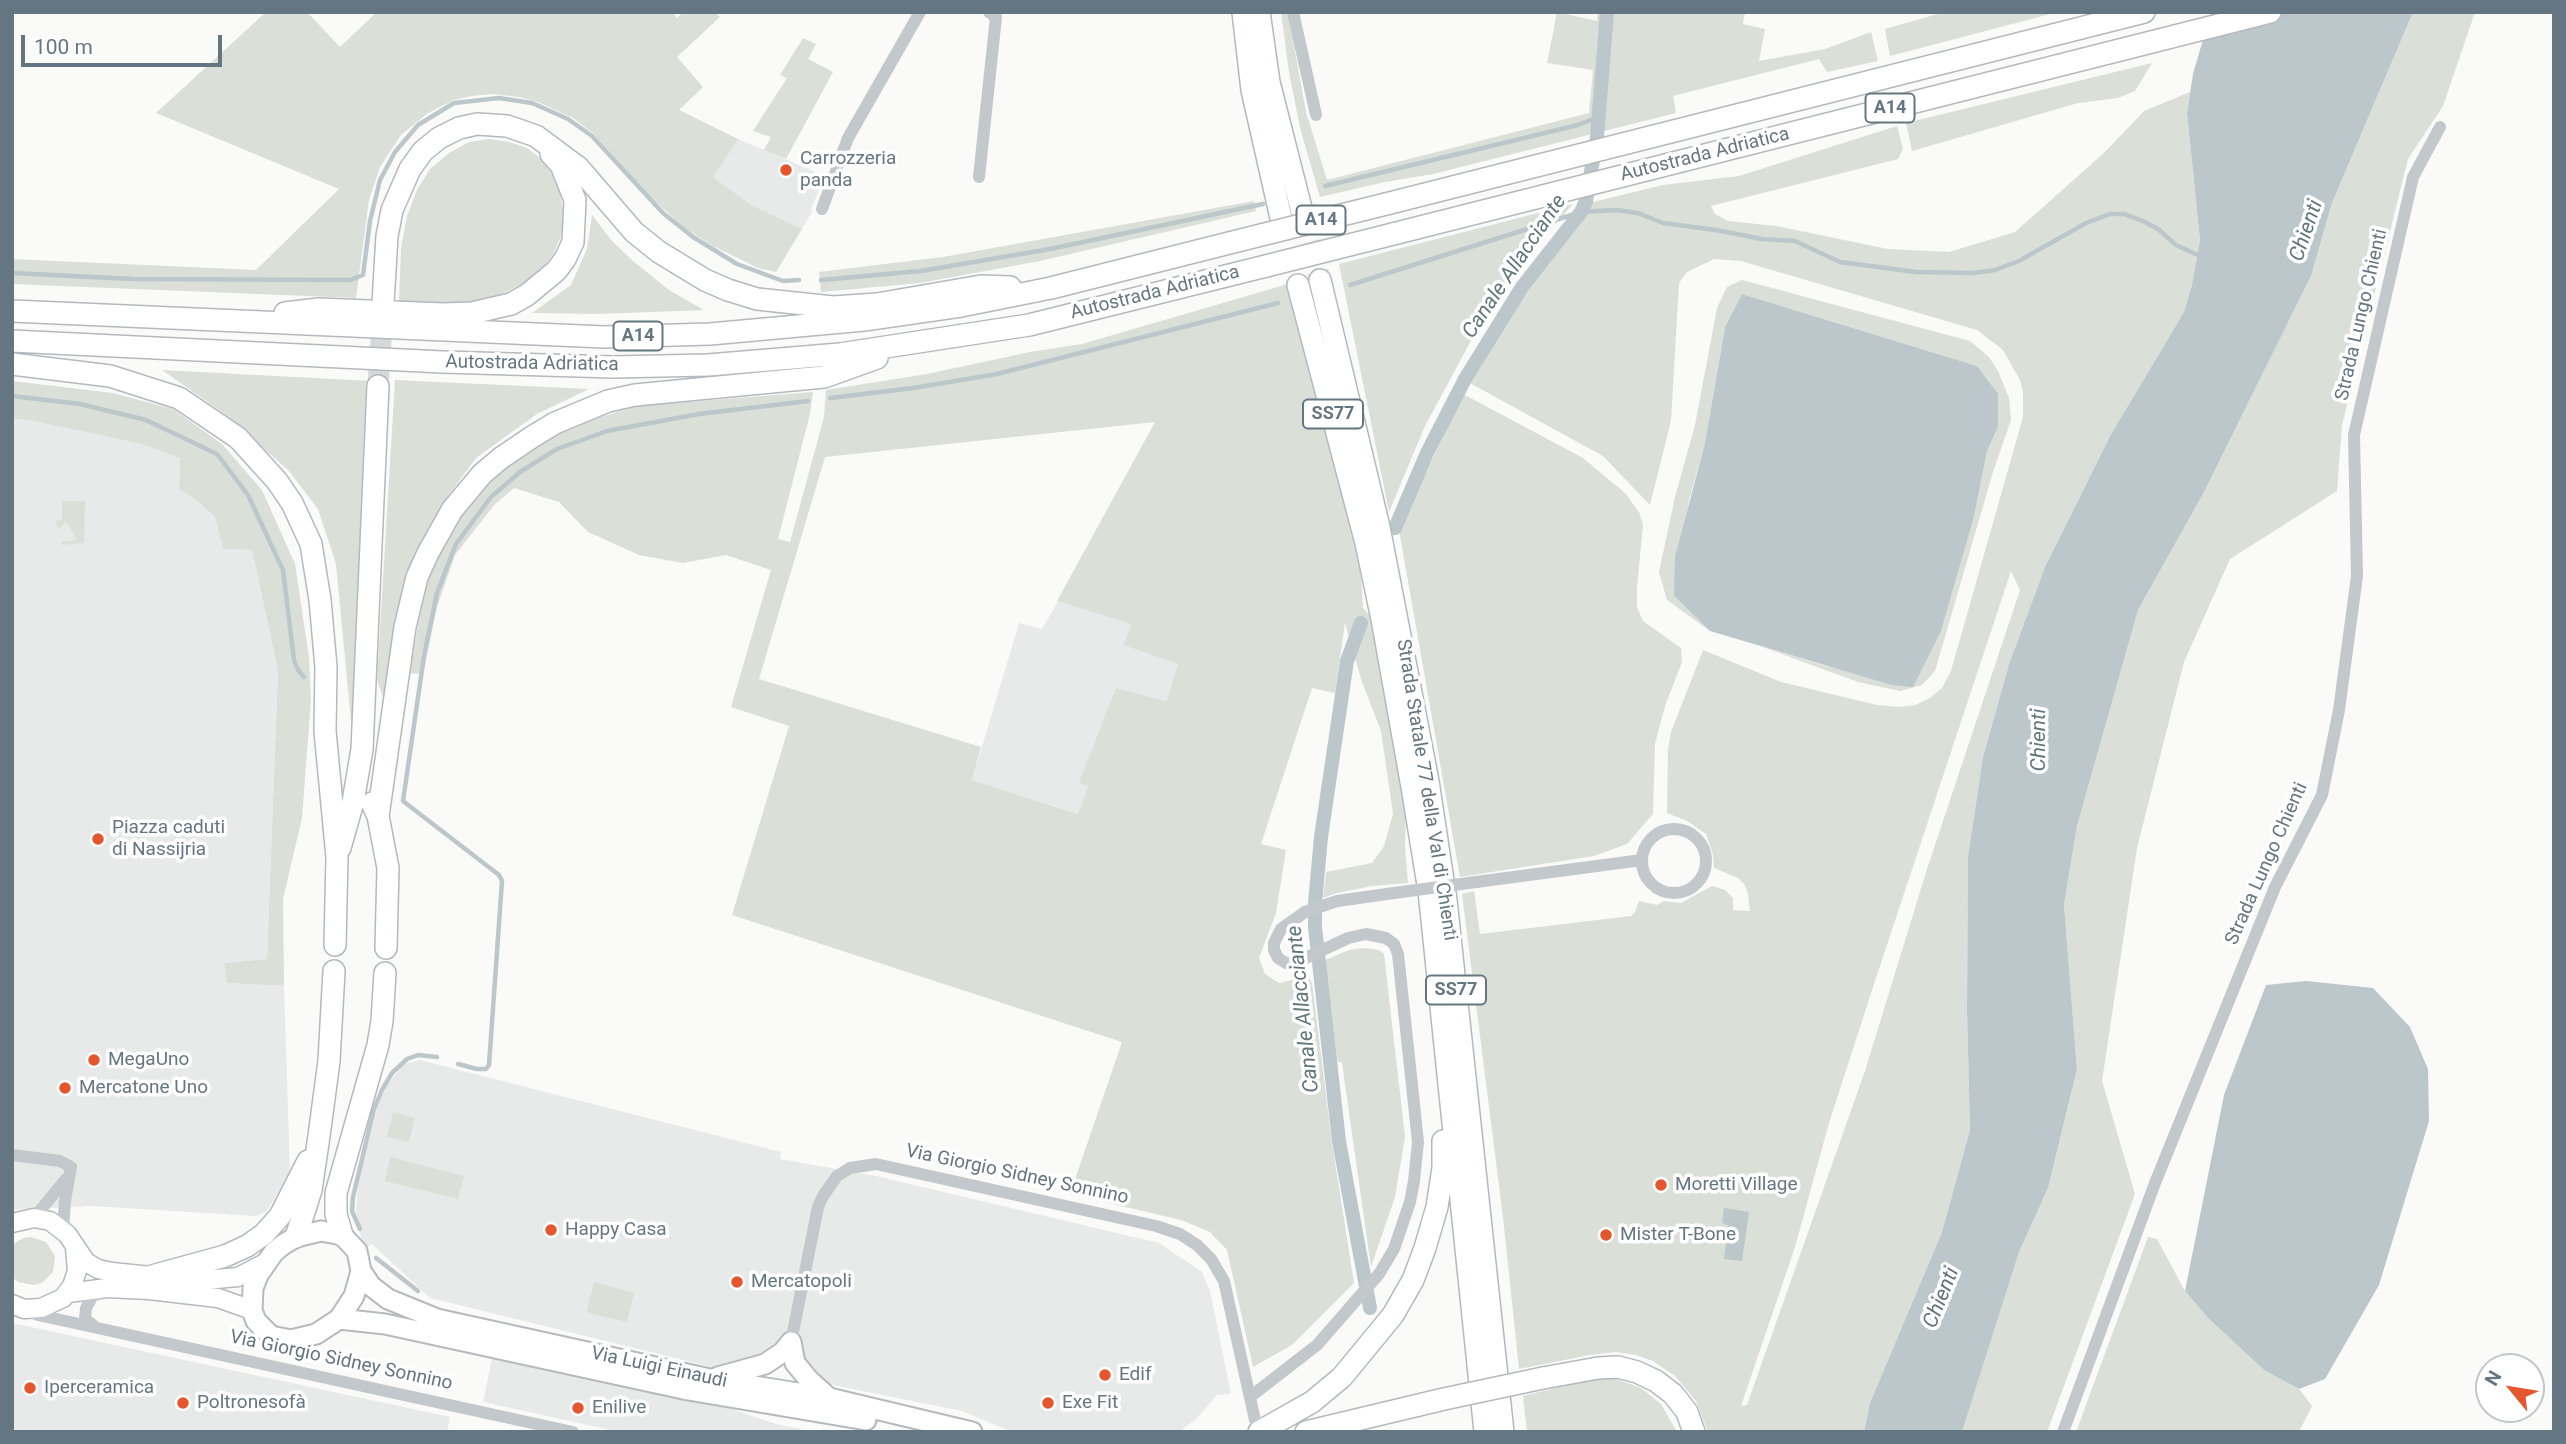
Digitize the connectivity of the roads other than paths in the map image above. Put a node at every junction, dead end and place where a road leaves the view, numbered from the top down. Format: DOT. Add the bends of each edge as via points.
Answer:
graph roads {
  1 [pos="920,12"];
  2 [pos="989,12"];
  3 [pos="1243,12"];
  4 [pos="1259,12"];
  5 [pos="1293,12"];
  6 [pos="2144,12"];
  7 [pos="2270,12"];
  8 [pos="1316,115"];
  9 [pos="2440,127"];
  10 [pos="536,136"];
  11 [pos="979,177"];
  12 [pos="822,209"];
  13 [pos="1302,212"];
  14 [pos="1281,218"];
  15 [pos="1320,280"];
  16 [pos="1298,285"];
  17 [pos="1051,288"];
  18 [pos="383,303"];
  19 [pos="12,311"];
  20 [pos="221,321"];
  21 [pos="12,341"];
  22 [pos="918,344"];
  23 [pos="12,364"];
  24 [pos="378,386"];
  25 [pos="1372,535"];
  26 [pos="1389,613"];
  27 [pos="362,749"];
  28 [pos="378,816"];
  29 [pos="1422,847"];
  30 [pos="337,857"];
  31 [pos="1642,860"];
  32 [pos="335,946"];
  33 [pos="386,948"];
  34 [pos="334,971"];
  35 [pos="385,973"];
  36 [pos="319,1136"];
  37 [pos="12,1155"];
  38 [pos="69,1175"];
  39 [pos="1477,1194"];
  40 [pos="34,1218"];
  41 [pos="12,1223"];
  42 [pos="64,1230"];
  43 [pos="342,1235"];
  44 [pos="296,1237"];
  45 [pos="75,1248"];
  46 [pos="265,1263"];
  47 [pos="361,1271"];
  48 [pos="152,1276"];
  49 [pos="107,1288"];
  50 [pos="68,1293"];
  51 [pos="18,1306"];
  52 [pos="252,1310"];
  53 [pos="339,1319"];
  54 [pos="100,1328"];
  55 [pos="790,1342"];
  56 [pos="710,1379"];
  57 [pos="1250,1397"];
  58 [pos="829,1398"];
  59 [pos="1264,1425"];
  60 [pos="573,1432"];
  61 [pos="917,1432"];
  62 [pos="972,1432"];
  63 [pos="1306,1432"];
  64 [pos="1485,1432"];
  65 [pos="1503,1432"];
  66 [pos="1515,1432"];
  67 [pos="1694,1432"];
  68 [pos="2063,1432"];
  1 -- 12 [label="street" via="848,138"];
  2 -- 11 [label="street" via="996,17"];
  3 -- 14 [label="highway" via="1252,90"];
  4 -- 13 [label="highway" via="1269,82"];
  5 -- 8 [label="street"];
  6 -- 17 [label="highway, Autostrada Adriatica / A14, bridge"];
  7 -- 22 [label="highway, Autostrada Adriatica / A14, bridge" via="1029,325"];
  9 -- 68 [label="street, Strada Lungo Chienti" via="2413,177 2354,435 2357,576 2322,795 2275,887 2217,1028 2154,1183"];
  10 -- 17 [label="highway" via="579,168 634,232 659,252 705,280 757,299 833,307 981,286"];
  10 -- 18 [label="highway" via="507,125 477,124 439,138 423,151 392,210"];
  10 -- 20 [label="highway" via="570,182 576,223 565,259 527,295 511,304 472,313 319,309"];
  15 -- 25 [label="highway, Strada Statale 77 della Val di Chienti / SS77"];
  16 -- 25 [label="highway, Strada Statale 77 della Val di Chienti / SS77"];
  17 -- 20 [label="highway, Autostrada Adriatica / A14" via="864,320 710,334 604,337"];
  19 -- 20 [label="highway, Autostrada Adriatica / A14"];
  21 -- 22 [label="highway, Autostrada Adriatica / A14" via="612,367 785,360"];
  22 -- 28 [label="highway" via="824,377 608,401 555,423 500,458 453,510 417,578 402,640"];
  23 -- 30 [label="highway" via="110,376 179,398 238,438 292,503 311,544 320,600 325,732"];
  24 -- 27 [label="highway"];
  25 -- 26 [label="highway, Strada Statale 77 della Val di Chienti / SS77"];
  26 -- 29 [label="highway, Strada Statale 77 della Val di Chienti / SS77"];
  26 -- 39 [label="highway, Strada Statale 77 della Val di Chienti / SS77" via="1428,780"];
  27 -- 28 [label="highway"];
  27 -- 30 [label="highway"];
  28 -- 33 [label="highway" via="388,868"];
  29 -- 59 [label="highway" via="1418,892 1443,1130 1437,1207 1413,1280 1393,1315 1342,1377 1312,1402"];
  29 -- 64 [label="highway, Strada Statale 77 della Val di Chienti / SS77"];
  30 -- 32 [label="highway"];
  31 -- 31 [label="street" via="1651,883 1676,893 1701,879 1707,860 1692,833 1672,828 1647,842"];
  31 -- 57 [label="street, bridge" via="1323,904 1281,929 1274,950 1280,961 1290,964 1366,934 1394,944 1418,1142 1410,1202 1380,1275 1317,1345"];
  34 -- 36 [label="highway"];
  35 -- 43 [label="highway" via="378,1045 336,1193"];
  36 -- 44 [label="highway" via="311,1189"];
  36 -- 48 [label="highway" via="293,1193 264,1234 225,1256"];
  37 -- 38 [label="street" via="60,1161 71,1167"];
  38 -- 40 [label="street"];
  38 -- 42 [label="street"];
  39 -- 65 [label="highway, Strada Statale 77 della Val di Chienti / SS77"];
  39 -- 66 [label="highway" via="1491,1232"];
  40 -- 41 [label="main road"];
  40 -- 42 [label="main road"];
  42 -- 45 [label="main road"];
  43 -- 44 [label="main road" via="321,1231"];
  43 -- 47 [label="main road, Via Luigi Einaudi" via="357,1251"];
  44 -- 46 [label="main road"];
  45 -- 48 [label="main road" via="98,1269"];
  45 -- 50 [label="main road" via="77,1271"];
  46 -- 48 [label="main road" via="238,1277"];
  46 -- 52 [label="main road" via="253,1288"];
  47 -- 53 [label="main road" via="355,1296"];
  47 -- 56 [label="main road, Via Luigi Einaudi" via="388,1299 437,1319"];
  49 -- 50 [label="main road"];
  49 -- 52 [label="main road" via="218,1298"];
  49 -- 54 [label="street" via="92,1297 84,1315"];
  50 -- 51 [label="main road" via="48,1306"];
  51 -- 54 [label="street, Via Giorgio Sidney Sonnino" via="38,1315"];
  52 -- 53 [label="main road" via="262,1329 281,1340 309,1337"];
  53 -- 61 [label="main road, Via Luigi Einaudi" via="385,1324 688,1390"];
  54 -- 60 [label="street, Via Giorgio Sidney Sonnino"];
  55 -- 56 [label="main road" via="765,1364"];
  55 -- 57 [label="street, Via Giorgio Sidney Sonnino" via="822,1196 836,1176 850,1168 876,1164 1156,1226 1189,1240 1211,1259 1224,1281"];
  55 -- 58 [label="main road" via="795,1363"];
  56 -- 58 [label="main road, Via Luigi Einaudi"];
  57 -- 59 [label="street, Via Giorgio Sidney Sonnino"];
  58 -- 62 [label="main road, Via Luigi Einaudi"];
  63 -- 67 [label="highway, bridge" via="1543,1378 1618,1367 1637,1371 1673,1394"];
}
